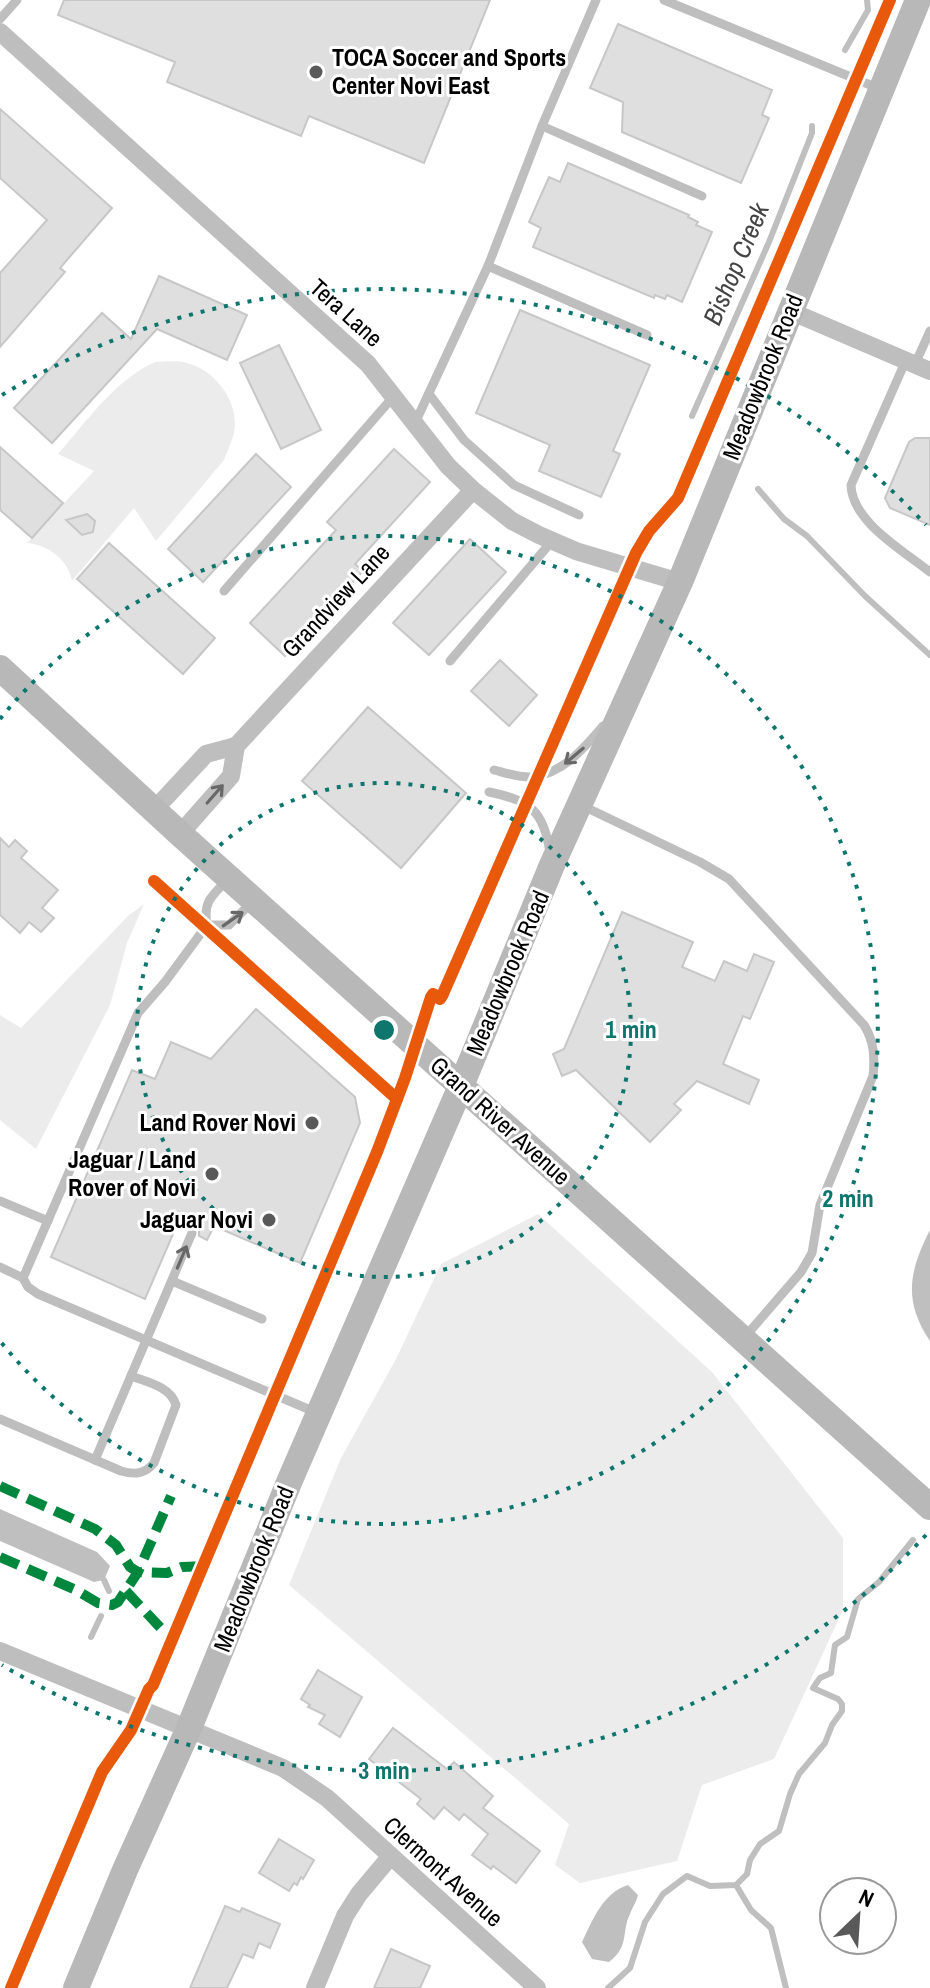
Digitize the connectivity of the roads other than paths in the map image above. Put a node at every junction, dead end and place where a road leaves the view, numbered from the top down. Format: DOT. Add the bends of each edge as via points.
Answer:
graph roads {
  1 [pos="17,0"];
  2 [pos="596,0"];
  3 [pos="664,0"];
  4 [pos="918,0"];
  5 [pos="0,19"];
  6 [pos="0,32"];
  7 [pos="880,89"];
  8 [pos="542,126"];
  9 [pos="702,196"];
  10 [pos="488,266"];
  11 [pos="790,311"];
  12 [pos="930,331"];
  13 [pos="647,335"];
  14 [pos="917,365"];
  15 [pos="429,394"];
  16 [pos="393,397"];
  17 [pos="415,424"];
  18 [pos="473,490"];
  19 [pos="579,515"];
  20 [pos="552,541"];
  21 [pos="930,572"];
  22 [pos="680,582"];
  23 [pos="224,591"];
  24 [pos="450,661"];
  25 [pos="0,668"];
  26 [pos="627,699"];
  27 [pos="236,746"];
  28 [pos="494,770"];
  29 [pos="489,792"];
  30 [pos="580,805"];
  31 [pos="154,810"];
  32 [pos="180,834"];
  33 [pos="552,865"];
  34 [pos="229,878"];
  35 [pos="254,900"];
  36 [pos="207,925"];
  37 [pos="461,1086"];
  38 [pos="0,1201"];
  39 [pos="48,1221"];
  40 [pos="192,1233"];
  41 [pos="0,1267"];
  42 [pos="23,1278"];
  43 [pos="172,1281"];
  44 [pos="262,1319"];
  45 [pos="743,1339"];
  46 [pos="146,1340"];
  47 [pos="131,1376"];
  48 [pos="318,1413"];
  49 [pos="0,1419"];
  50 [pos="95,1460"];
  51 [pos="930,1507"];
  52 [pos="0,1651"];
  53 [pos="189,1728"];
  54 [pos="390,1857"];
  55 [pos="76,1988"];
  56 [pos="315,1988"];
  57 [pos="537,1988"];
  1 -- 5 [label="lane"];
  2 -- 8 [label="lane"];
  3 -- 7 [label="lane"];
  4 -- 7 [label="street, Meadowbrook Road"];
  6 -- 16 [label="street, Tera Lane" via="368,364"];
  7 -- 11 [label="street, Meadowbrook Road"];
  8 -- 9 [label="lane"];
  8 -- 10 [label="lane"];
  10 -- 13 [label="lane"];
  10 -- 15 [label="lane"];
  11 -- 14 [label="street"];
  11 -- 22 [label="street, Meadowbrook Road"];
  12 -- 14 [label="lane"];
  14 -- 21 [label="lane" via="851,485 851,495 870,524"];
  15 -- 17 [label="lane"];
  15 -- 19 [label="lane" via="464,440 514,485"];
  16 -- 17 [label="street, Tera Lane"];
  16 -- 23 [label="lane"];
  17 -- 18 [label="street, Tera Lane"];
  18 -- 20 [label="street, Tera Lane" via="512,521"];
  18 -- 27 [label="street, Grandview Lane"];
  20 -- 22 [label="street, Tera Lane"];
  20 -- 24 [label="lane"];
  22 -- 26 [label="street, Meadowbrook Road"];
  25 -- 31 [label="street, Grand River Avenue"];
  26 -- 28 [label="lane, one-way" via="561,767 530,777"];
  26 -- 30 [label="street, Meadowbrook Road"];
  27 -- 31 [label="street, Grandview Lane" via="206,754"];
  32 -- 27 [label="street, Grandview Lane, one-way" via="231,776"];
  29 -- 33 [label="lane" via="515,797 539,814"];
  30 -- 33 [label="street, Meadowbrook Road"];
  30 -- 45 [label="lane" via="729,879 871,1036 873,1076 820,1205 812,1253"];
  31 -- 32 [label="street, Grand River Avenue"];
  32 -- 34 [label="street, Grand River Avenue"];
  33 -- 37 [label="street, Meadowbrook Road"];
  34 -- 35 [label="street, Grand River Avenue"];
  34 -- 36 [label="lane" via="206,905"];
  36 -- 35 [label="lane, one-way" via="229,925"];
  35 -- 37 [label="street, Grand River Avenue"];
  36 -- 39 [label="lane" via="138,1013"];
  37 -- 45 [label="street, Grand River Avenue"];
  37 -- 48 [label="street, Meadowbrook Road"];
  38 -- 39 [label="lane"];
  39 -- 42 [label="lane"];
  43 -- 40 [label="lane, one-way"];
  41 -- 42 [label="lane"];
  42 -- 46 [label="lane" via="38,1294"];
  43 -- 44 [label="lane"];
  43 -- 46 [label="lane"];
  45 -- 51 [label="street, Grand River Avenue"];
  46 -- 47 [label="lane"];
  46 -- 48 [label="lane"];
  47 -- 50 [label="lane"];
  47 -- 50 [label="lane" via="166,1391 176,1405 154,1463 131,1474"];
  48 -- 53 [label="street, Meadowbrook Road"];
  49 -- 50 [label="lane"];
  52 -- 53 [label="street, Clermont Avenue"];
  53 -- 54 [label="street, Clermont Avenue" via="306,1782"];
  53 -- 55 [label="street, Meadowbrook Road"];
  54 -- 56 [label="street" via="345,1916"];
  54 -- 57 [label="street, Clermont Avenue"];
}
